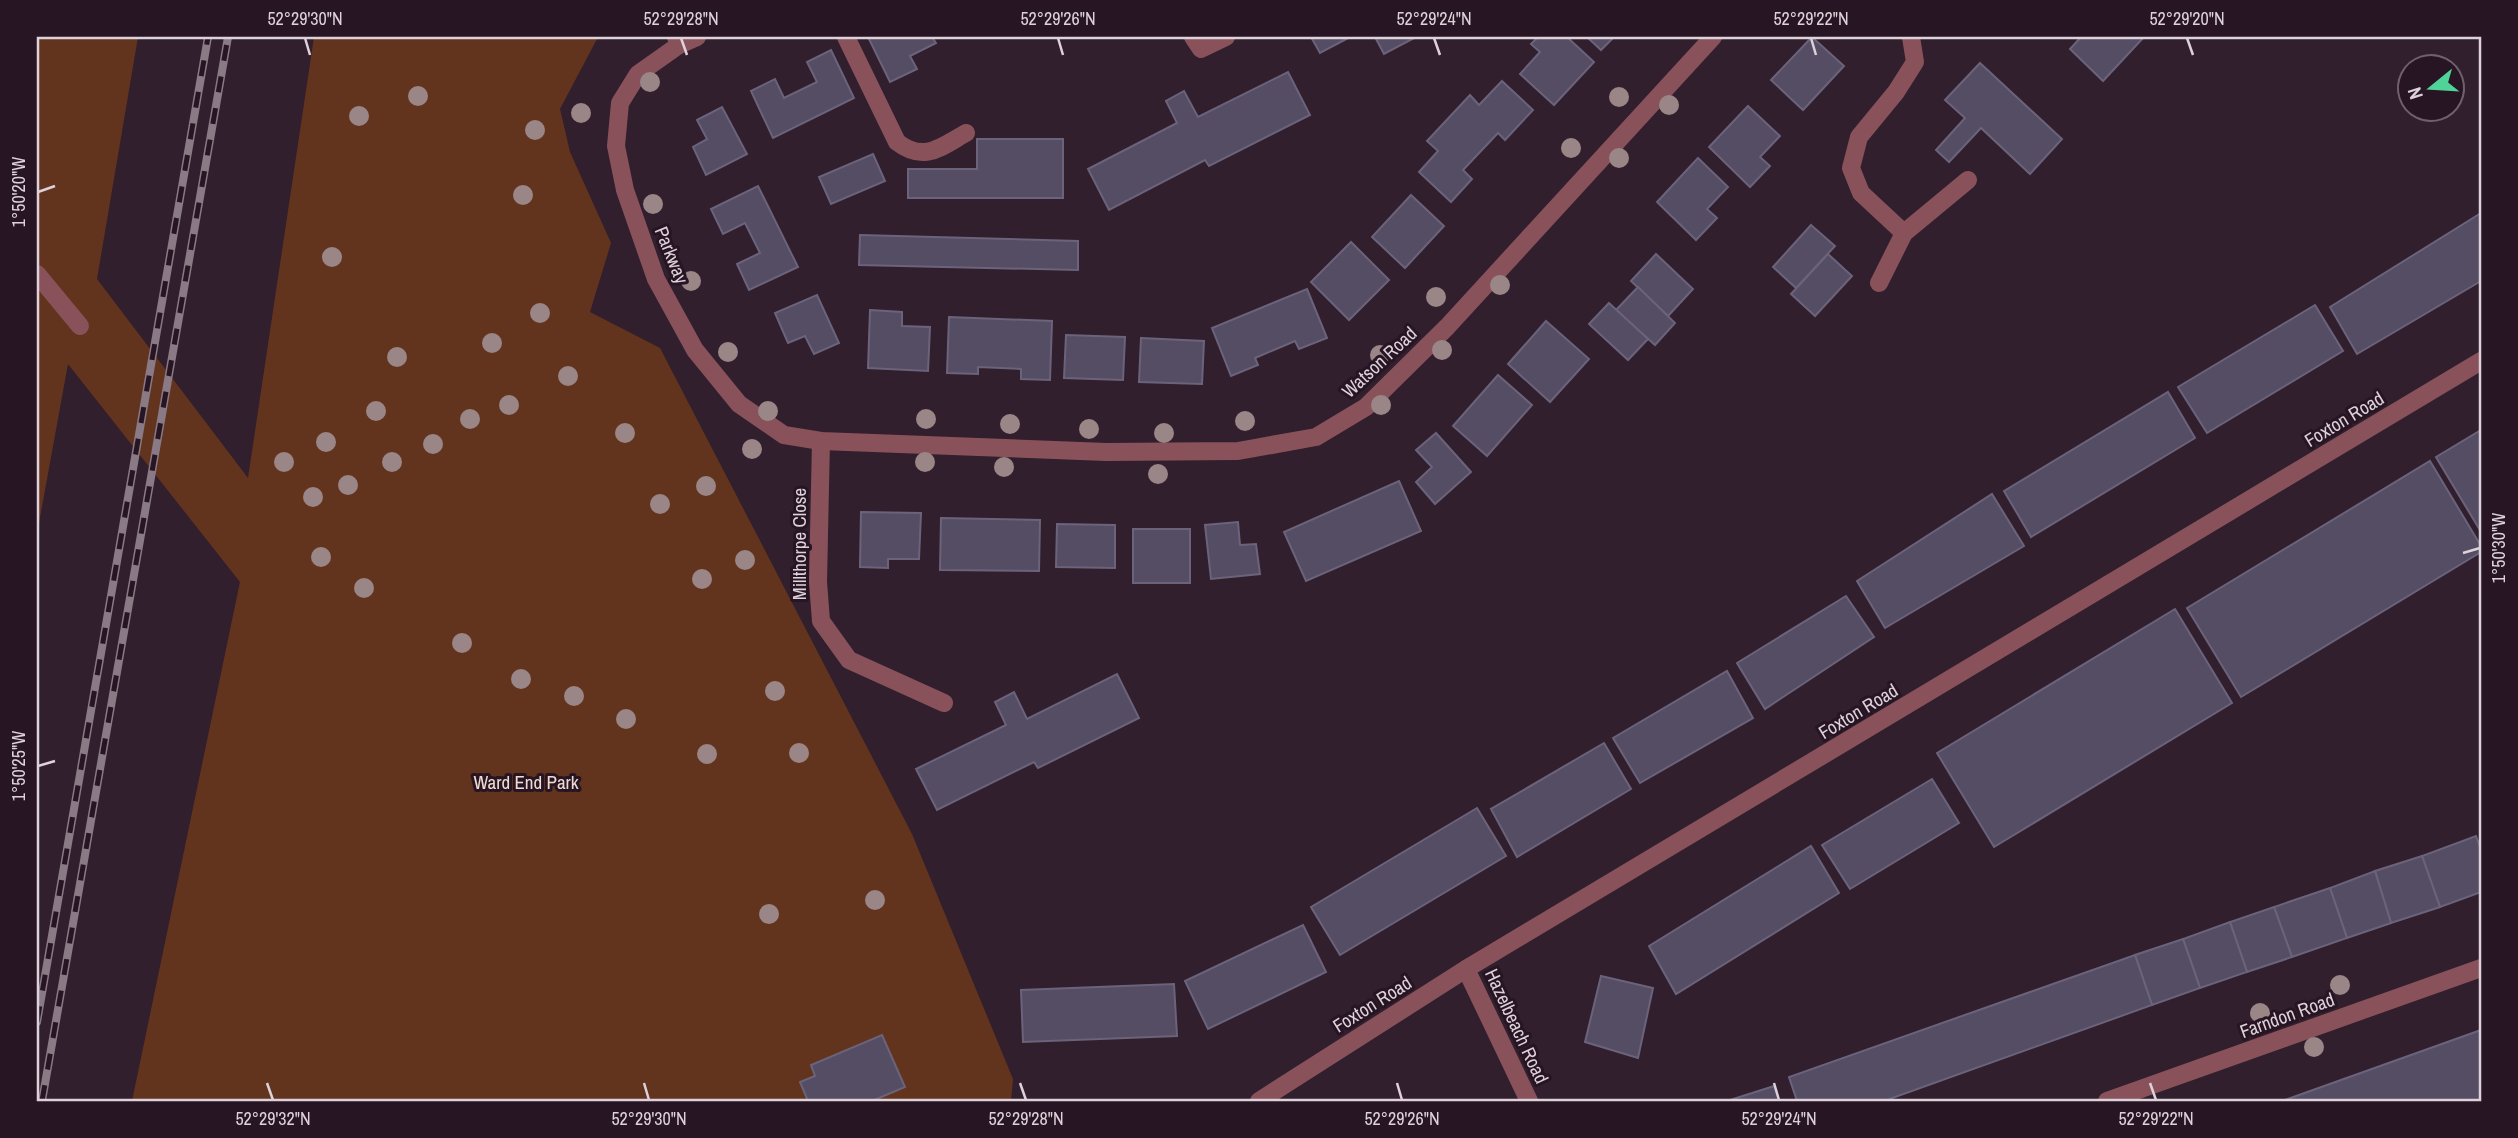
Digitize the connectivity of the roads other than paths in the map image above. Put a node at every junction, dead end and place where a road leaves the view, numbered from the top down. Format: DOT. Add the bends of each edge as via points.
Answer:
graph roads {
  1 [pos="697,37"];
  2 [pos="846,37"];
  3 [pos="1193,37"];
  4 [pos="1226,37"];
  5 [pos="1713,37"];
  6 [pos="1911,37"];
  7 [pos="678,41"];
  8 [pos="966,133"];
  9 [pos="1968,180"];
  10 [pos="1903,233"];
  11 [pos="37,274"];
  12 [pos="1879,283"];
  13 [pos="80,326"];
  14 [pos="2481,362"];
  15 [pos="821,441"];
  16 [pos="944,703"];
  17 [pos="2481,968"];
  18 [pos="1466,970"];
  19 [pos="1259,1101"];
  20 [pos="1529,1101"];
  21 [pos="2107,1101"];
  1 -- 7 [label="street, Parkway"];
  2 -- 8 [label="street" via="897,142 908,151 928,153"];
  3 -- 4 [label="street" via="1201,50"];
  5 -- 15 [label="street, Watson Road" via="1447,327 1366,407 1316,437 1238,451"];
  6 -- 10 [label="street" via="1915,62 1859,137 1851,169 1861,192"];
  7 -- 15 [label="street, Parkway" via="638,74 620,103 616,146 625,190 656,279 695,349 739,404 783,435"];
  9 -- 10 [label="street"];
  10 -- 12 [label="street"];
  11 -- 13 [label="street"];
  14 -- 18 [label="street, Foxton Road"];
  15 -- 16 [label="street, Millthorpe Close" via="821,621 849,660"];
  17 -- 21 [label="street, Farndon Road"];
  18 -- 19 [label="street, Foxton Road"];
  18 -- 20 [label="street, Hazelbeach Road"];
}
